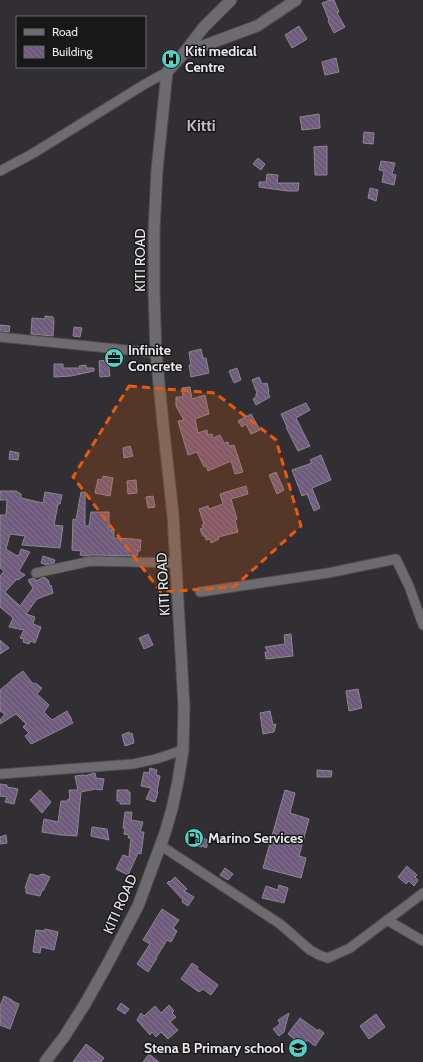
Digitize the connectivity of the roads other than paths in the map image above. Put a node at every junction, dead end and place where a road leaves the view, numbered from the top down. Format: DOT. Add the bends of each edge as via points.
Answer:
graph roads {
  1 [pos="231,0"];
  2 [pos="296,0"];
  3 [pos="184,53"];
  4 [pos="167,72"];
  5 [pos="0,171"];
  6 [pos="0,337"];
  7 [pos="156,353"];
  8 [pos="176,563"];
  9 [pos="36,573"];
  10 [pos="200,592"];
  11 [pos="423,625"];
  12 [pos="183,750"];
  13 [pos="0,774"];
  14 [pos="160,845"];
  15 [pos="423,886"];
  16 [pos="420,895"];
  17 [pos="387,920"];
  18 [pos="423,941"];
  19 [pos="45,1062"];
  1 -- 3 [label="street" via="203,28"];
  2 -- 3 [label="street" via="257,26"];
  3 -- 4 [label="street"];
  4 -- 5 [label="street"];
  4 -- 7 [label="street, KITI ROAD" via="154,231"];
  6 -- 7 [label="street"];
  7 -- 8 [label="street, KITI ROAD"];
  8 -- 9 [label="street" via="91,561"];
  8 -- 12 [label="street, KITI ROAD" via="184,700"];
  10 -- 11 [label="street" via="328,573 396,559"];
  12 -- 13 [label="street" via="133,764"];
  12 -- 14 [label="street, KITI ROAD" via="172,809"];
  14 -- 17 [label="street" via="280,924 319,955 328,958 350,948"];
  14 -- 19 [label="street, KITI ROAD" via="138,906 107,965 64,1037"];
  15 -- 16 [label="street"];
  16 -- 17 [label="street"];
  17 -- 18 [label="street"];
}
